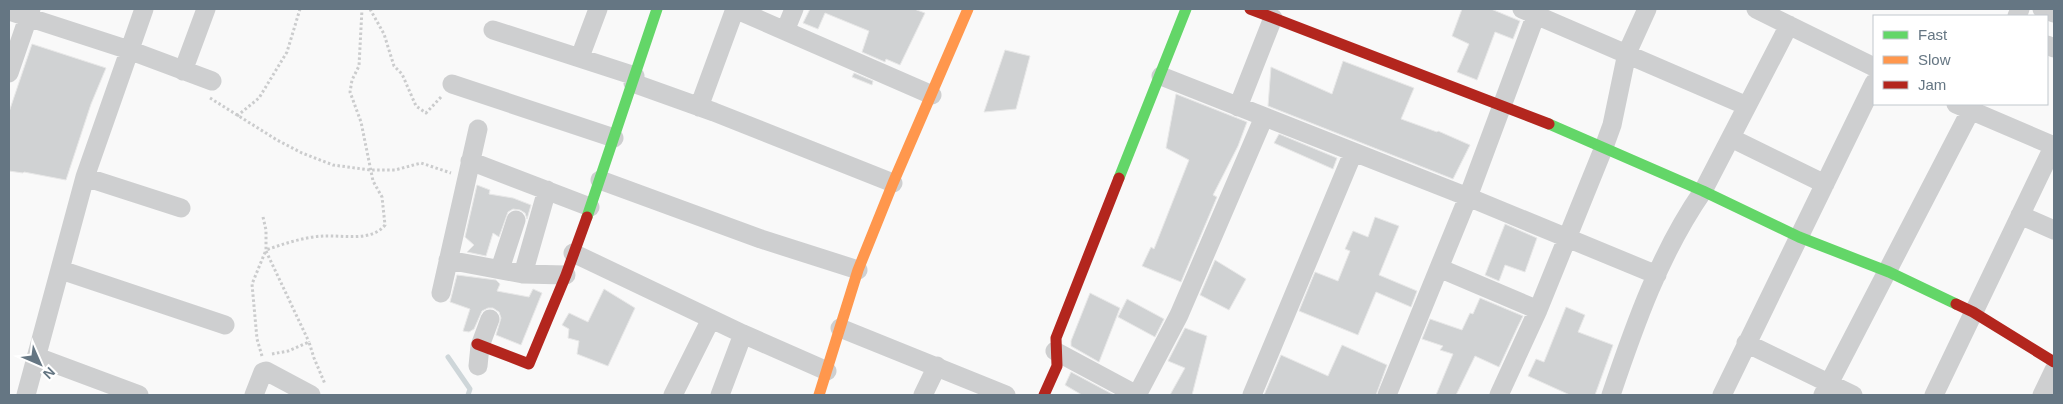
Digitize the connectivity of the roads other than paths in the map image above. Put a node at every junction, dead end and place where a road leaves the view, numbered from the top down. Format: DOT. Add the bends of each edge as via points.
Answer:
graph roads {
  1 [pos="144,9"];
  2 [pos="206,9"];
  3 [pos="598,9"];
  4 [pos="657,9"];
  5 [pos="735,9"];
  6 [pos="794,9"];
  7 [pos="968,9"];
  8 [pos="1186,9"];
  9 [pos="1250,9"];
  10 [pos="1647,9"];
  11 [pos="1756,9"];
  12 [pos="2042,9"];
  13 [pos="1532,10"];
  14 [pos="9,11"];
  15 [pos="30,13"];
  16 [pos="2054,13"];
  17 [pos="1273,18"];
  18 [pos="1789,25"];
  19 [pos="493,30"];
  20 [pos="785,31"];
  21 [pos="129,50"];
  22 [pos="1627,53"];
  23 [pos="580,57"];
  24 [pos="1873,67"];
  25 [pos="183,71"];
  26 [pos="9,73"];
  27 [pos="1160,76"];
  28 [pos="634,79"];
  29 [pos="452,84"];
  30 [pos="1873,85"];
  31 [pos="208,88"];
  32 [pos="932,95"];
  33 [pos="1501,105"];
  34 [pos="1746,106"];
  35 [pos="1967,106"];
  36 [pos="699,107"];
  37 [pos="1238,107"];
  38 [pos="1264,117"];
  39 [pos="478,130"];
  40 [pos="614,138"];
  41 [pos="1731,138"];
  42 [pos="2054,145"];
  43 [pos="1604,147"];
  44 [pos="1352,153"];
  45 [pos="468,170"];
  46 [pos="86,177"];
  47 [pos="600,180"];
  48 [pos="892,184"];
  49 [pos="1825,184"];
  50 [pos="547,190"];
  51 [pos="1703,191"];
  52 [pos="1468,197"];
  53 [pos="590,207"];
  54 [pos="181,208"];
  55 [pos="2020,216"];
  56 [pos="516,220"];
  57 [pos="2054,230"];
  58 [pos="1567,237"];
  59 [pos="1799,237"];
  60 [pos="573,253"];
  61 [pos="448,260"];
  62 [pos="1439,268"];
  63 [pos="500,269"];
  64 [pos="61,270"];
  65 [pos="858,270"];
  66 [pos="1888,272"];
  67 [pos="524,274"];
  68 [pos="566,275"];
  69 [pos="1657,275"];
  70 [pos="441,294"];
  71 [pos="1538,310"];
  72 [pos="1973,312"];
  73 [pos="490,319"];
  74 [pos="711,319"];
  75 [pos="225,325"];
  76 [pos="840,328"];
  77 [pos="743,334"];
  78 [pos="1746,343"];
  79 [pos="478,345"];
  80 [pos="1055,351"];
  81 [pos="37,357"];
  82 [pos="2054,362"];
  83 [pos="478,366"];
  84 [pos="937,366"];
  85 [pos="2054,370"];
  86 [pos="827,371"];
  87 [pos="1826,389"];
  88 [pos="320,393"];
  89 [pos="1502,394"];
  90 [pos="1725,394"];
  91 [pos="26,395"];
  92 [pos="139,395"];
  93 [pos="254,395"];
  94 [pos="673,395"];
  95 [pos="720,395"];
  96 [pos="820,395"];
  97 [pos="923,395"];
  98 [pos="1006,395"];
  99 [pos="1044,395"];
  100 [pos="1137,395"];
  101 [pos="1252,395"];
  102 [pos="1387,395"];
  103 [pos="1611,395"];
  104 [pos="1853,395"];
  105 [pos="1934,395"];
  106 [pos="2042,395"];
  1 -- 21 [label="street"];
  2 -- 25 [label="street"];
  3 -- 23 [label="street"];
  4 -- 28 [label="street"];
  5 -- 20 [label="street"];
  5 -- 36 [label="street"];
  6 -- 20 [label="street"];
  7 -- 32 [label="street"];
  8 -- 27 [label="street"];
  9 -- 17 [label="street"];
  10 -- 22 [label="street"];
  11 -- 18 [label="street"];
  12 -- 16 [label="street"];
  13 -- 22 [label="street"];
  13 -- 33 [label="street"];
  14 -- 15 [label="street"];
  15 -- 21 [label="street"];
  15 -- 26 [label="street"];
  17 -- 33 [label="street"];
  17 -- 37 [label="street"];
  18 -- 24 [label="street"];
  18 -- 34 [label="street"];
  19 -- 23 [label="street"];
  20 -- 32 [label="street"];
  21 -- 25 [label="street"];
  21 -- 46 [label="street"];
  22 -- 34 [label="street"];
  22 -- 43 [label="street" via="1612,125"];
  23 -- 28 [label="street"];
  25 -- 31 [label="street"];
  27 -- 37 [label="street"];
  27 -- 80 [label="street" via="1056,338"];
  28 -- 36 [label="street"];
  28 -- 40 [label="street"];
  29 -- 40 [label="street"];
  30 -- 49 [label="street"];
  32 -- 48 [label="street"];
  33 -- 43 [label="street"];
  33 -- 52 [label="street"];
  34 -- 41 [label="street"];
  35 -- 42 [label="street"];
  35 -- 66 [label="street"];
  36 -- 48 [label="street"];
  37 -- 38 [label="street"];
  38 -- 44 [label="street"];
  38 -- 100 [label="street" via="1179,314"];
  39 -- 45 [label="street"];
  40 -- 47 [label="street"];
  41 -- 49 [label="street"];
  41 -- 51 [label="street"];
  42 -- 55 [label="street"];
  43 -- 51 [label="street"];
  43 -- 58 [label="street"];
  44 -- 52 [label="street"];
  44 -- 101 [label="street"];
  45 -- 50 [label="street"];
  45 -- 61 [label="street"];
  46 -- 54 [label="street"];
  46 -- 64 [label="street"];
  47 -- 53 [label="street"];
  47 -- 65 [label="street"];
  48 -- 65 [label="street"];
  49 -- 59 [label="street"];
  50 -- 53 [label="street"];
  50 -- 67 [label="street"];
  51 -- 59 [label="street"];
  51 -- 69 [label="street"];
  52 -- 58 [label="street"];
  52 -- 62 [label="street"];
  53 -- 60 [label="street"];
  55 -- 57 [label="street"];
  55 -- 72 [label="street"];
  56 -- 63 [label="street"];
  58 -- 69 [label="street"];
  58 -- 71 [label="street"];
  59 -- 66 [label="street"];
  59 -- 78 [label="street"];
  60 -- 68 [label="street"];
  60 -- 74 [label="street"];
  61 -- 63 [label="street"];
  61 -- 70 [label="street"];
  62 -- 71 [label="street"];
  62 -- 102 [label="street"];
  63 -- 67 [label="street"];
  64 -- 75 [label="street"];
  64 -- 81 [label="street"];
  65 -- 76 [label="street"];
  66 -- 72 [label="street"];
  66 -- 87 [label="street"];
  67 -- 68 [label="street"];
  68 -- 79 [label="street" via="529,364"];
  69 -- 103 [label="street" via="1642,305"];
  71 -- 89 [label="street"];
  72 -- 82 [label="street"];
  72 -- 105 [label="street"];
  73 -- 79 [label="street"];
  74 -- 77 [label="street"];
  74 -- 94 [label="street"];
  76 -- 84 [label="street"];
  76 -- 86 [label="street"];
  77 -- 86 [label="street"];
  77 -- 95 [label="street"];
  78 -- 87 [label="street"];
  78 -- 90 [label="street"];
  79 -- 83 [label="street"];
  80 -- 99 [label="street" via="1057,366"];
  80 -- 100 [label="street"];
  81 -- 91 [label="street"];
  81 -- 92 [label="street"];
  84 -- 97 [label="street"];
  84 -- 98 [label="street"];
  85 -- 106 [label="street"];
  86 -- 96 [label="street"];
  87 -- 104 [label="street"];
  88 -- 93 [label="street" via="264,362 264,372"];
}
